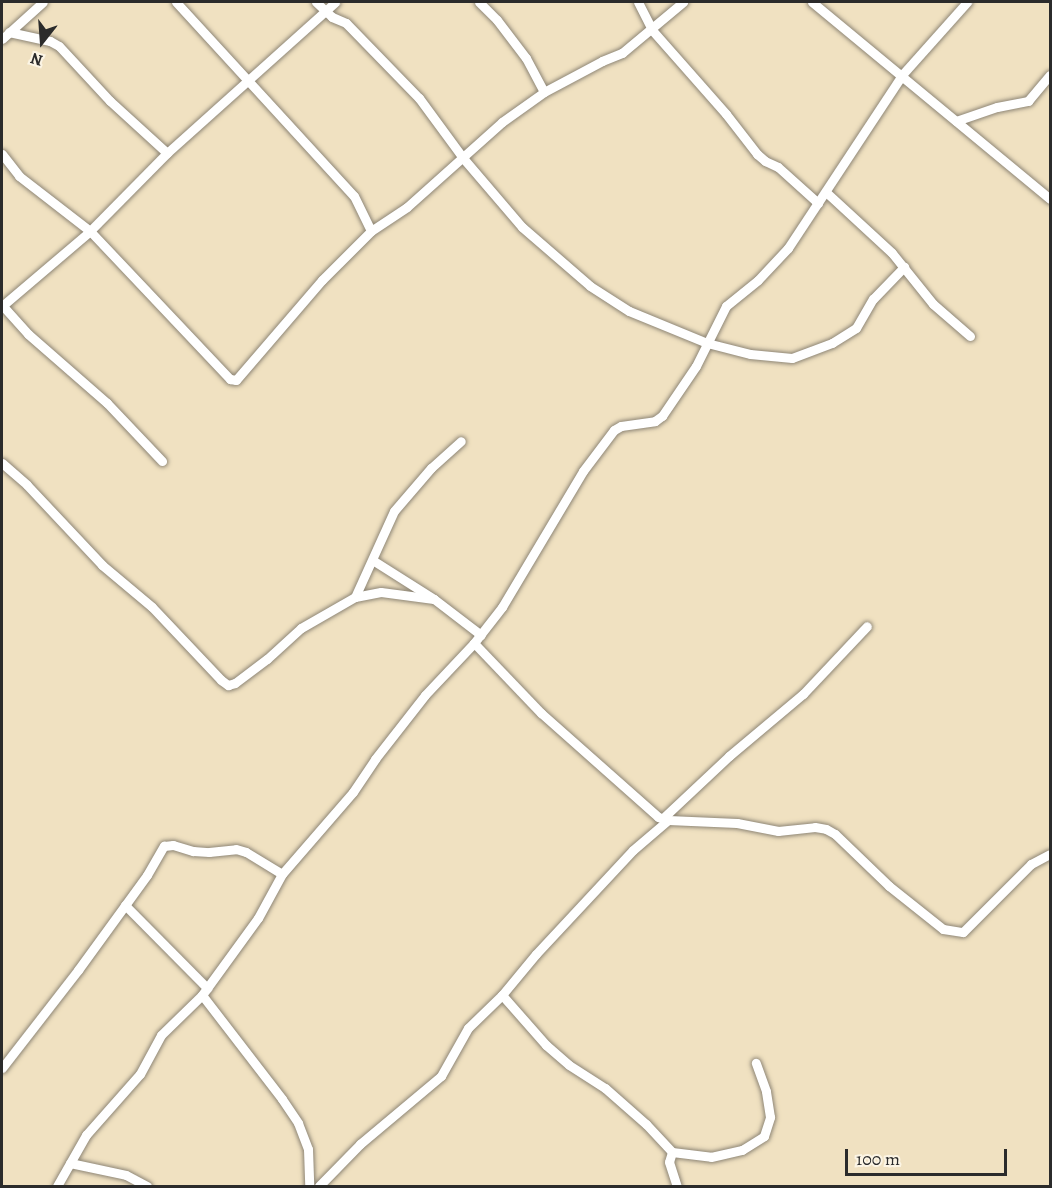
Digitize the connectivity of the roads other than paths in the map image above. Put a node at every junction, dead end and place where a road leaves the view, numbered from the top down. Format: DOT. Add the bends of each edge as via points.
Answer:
graph roads {
  1 [pos="43,2"];
  2 [pos="176,2"];
  3 [pos="316,2"];
  4 [pos="335,2"];
  5 [pos="479,2"];
  6 [pos="638,2"];
  7 [pos="683,2"];
  8 [pos="812,2"];
  9 [pos="967,2"];
  10 [pos="326,9"];
  11 [pos="652,30"];
  12 [pos="5,35"];
  13 [pos="902,75"];
  14 [pos="1050,75"];
  15 [pos="248,78"];
  16 [pos="544,92"];
  17 [pos="956,121"];
  18 [pos="167,153"];
  19 [pos="2,154"];
  20 [pos="463,158"];
  21 [pos="827,193"];
  22 [pos="1050,199"];
  23 [pos="818,203"];
  24 [pos="90,231"];
  25 [pos="371,231"];
  26 [pos="904,267"];
  27 [pos="2,306"];
  28 [pos="970,336"];
  29 [pos="706,343"];
  30 [pos="461,441"];
  31 [pos="162,461"];
  32 [pos="2,463"];
  33 [pos="374,561"];
  34 [pos="355,597"];
  35 [pos="434,599"];
  36 [pos="867,626"];
  37 [pos="481,635"];
  38 [pos="474,643"];
  39 [pos="666,819"];
  40 [pos="1050,855"];
  41 [pos="282,874"];
  42 [pos="125,905"];
  43 [pos="204,992"];
  44 [pos="502,995"];
  45 [pos="756,1063"];
  46 [pos="2,1068"];
  47 [pos="672,1152"];
  48 [pos="70,1162"];
  49 [pos="57,1186"];
  50 [pos="147,1186"];
  51 [pos="309,1186"];
  52 [pos="319,1186"];
  53 [pos="677,1186"];
  1 -- 12 [label="street"];
  2 -- 15 [label="street"];
  3 -- 10 [label="street"];
  4 -- 10 [label="street"];
  5 -- 16 [label="street" via="526,58"];
  6 -- 11 [label="street"];
  7 -- 11 [label="street"];
  8 -- 13 [label="street"];
  9 -- 13 [label="street"];
  10 -- 15 [label="street"];
  10 -- 20 [label="street" via="332,17 346,23 419,98"];
  11 -- 16 [label="street" via="622,53"];
  11 -- 23 [label="street" via="757,154 778,167"];
  12 -- 18 [label="street" via="50,41 59,46 110,101"];
  13 -- 17 [label="street"];
  13 -- 21 [label="street"];
  14 -- 17 [label="street" via="1028,101"];
  15 -- 18 [label="street"];
  15 -- 25 [label="street" via="354,196"];
  16 -- 20 [label="street" via="502,122"];
  17 -- 22 [label="street"];
  18 -- 24 [label="street"];
  19 -- 24 [label="street" via="19,176"];
  20 -- 25 [label="street" via="407,207"];
  20 -- 29 [label="street" via="522,227 590,286 629,311"];
  21 -- 23 [label="street"];
  21 -- 26 [label="street"];
  23 -- 29 [label="street" via="788,248 726,306"];
  24 -- 25 [label="street" via="230,379 236,380 322,280"];
  24 -- 27 [label="street"];
  26 -- 28 [label="street" via="933,304"];
  26 -- 29 [label="street" via="873,300 856,328 797,357 750,354"];
  27 -- 31 [label="street" via="107,403"];
  29 -- 37 [label="street" via="696,366 659,419 614,430 583,471 502,607"];
  30 -- 33 [label="street" via="431,468 394,511"];
  32 -- 34 [label="street" via="228,685 267,659 301,628"];
  33 -- 34 [label="street"];
  33 -- 35 [label="street"];
  34 -- 35 [label="street" via="381,592"];
  35 -- 37 [label="street"];
  36 -- 39 [label="street" via="803,694 729,756"];
  37 -- 38 [label="street"];
  38 -- 39 [label="street" via="541,713 648,810"];
  38 -- 41 [label="street" via="425,695 353,792"];
  39 -- 40 [label="street" via="737,823 778,831 826,829 889,886 943,929 953,932 963,932 974,924 1031,864"];
  39 -- 44 [label="street" via="536,954"];
  41 -- 42 [label="street" via="236,849 193,851 168,844"];
  41 -- 43 [label="street" via="258,918"];
  42 -- 43 [label="street"];
  42 -- 46 [label="street"];
  43 -- 48 [label="street" via="161,1035 140,1074 86,1135"];
  43 -- 51 [label="street" via="298,1123 308,1149"];
  44 -- 47 [label="street" via="546,1045 605,1088"];
  44 -- 52 [label="street" via="468,1028 441,1076 360,1144"];
  45 -- 47 [label="street" via="770,1117 764,1136 742,1150 711,1157"];
  47 -- 53 [label="street" via="669,1162"];
  48 -- 49 [label="street"];
  48 -- 50 [label="street" via="126,1175"];
}
